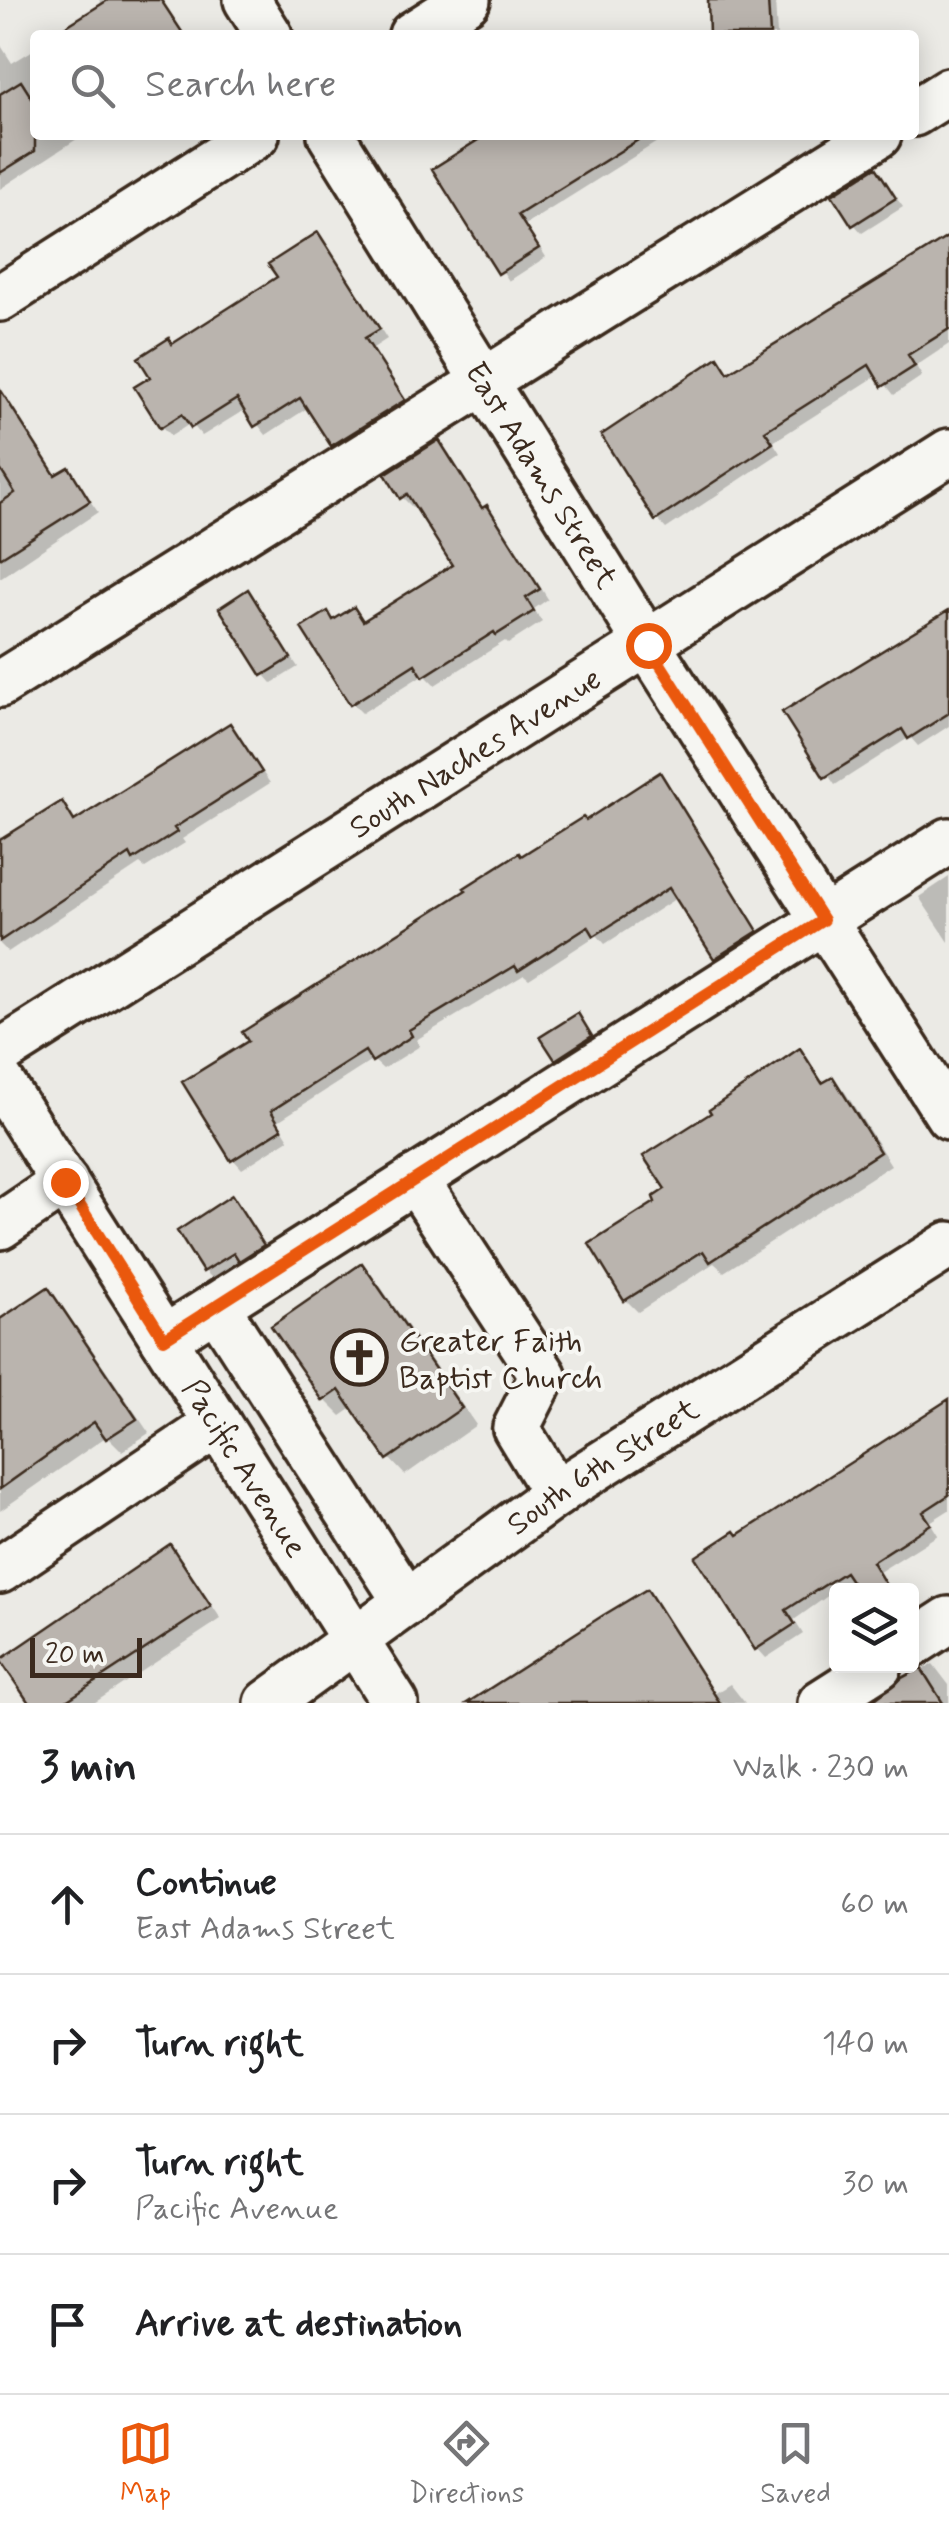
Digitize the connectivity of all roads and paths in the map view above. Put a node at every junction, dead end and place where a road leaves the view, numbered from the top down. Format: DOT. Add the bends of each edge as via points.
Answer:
graph roads {
  1 [pos="247,0"];
  2 [pos="467,0"];
  3 [pos="266,30"];
  4 [pos="420,30"];
  5 [pos="949,91"];
  6 [pos="919,110"];
  7 [pos="248,140"];
  8 [pos="335,140"];
  9 [pos="870,140"];
  10 [pos="0,298"];
  11 [pos="484,382"];
  12 [pos="949,452"];
  13 [pos="648,645"];
  14 [pos="0,684"];
  15 [pos="949,841"];
  16 [pos="823,920"];
  17 [pos="0,1053"];
  18 [pos="0,1081"];
  19 [pos="949,1116"];
  20 [pos="416,1179"];
  21 [pos="65,1182"];
  22 [pos="0,1226"];
  23 [pos="949,1245"];
  24 [pos="216,1306"];
  25 [pos="164,1339"];
  26 [pos="218,1424"];
  27 [pos="556,1494"];
  28 [pos="0,1570"];
  29 [pos="407,1602"];
  30 [pos="949,1620"];
  31 [pos="919,1639"];
  32 [pos="356,1640"];
  33 [pos="868,1673"];
  34 [pos="268,1703"];
  35 [pos="395,1703"];
  36 [pos="821,1703"];
  1 -- 3 [label="street"];
  2 -- 4 [label="street"];
  5 -- 6 [label="street"];
  7 -- 10 [label="street"];
  8 -- 11 [label="street, East Adams Street"];
  9 -- 11 [label="street"];
  11 -- 13 [label="street, East Adams Street"];
  11 -- 14 [label="street"];
  12 -- 13 [label="street, South Naches Avenue"];
  13 -- 16 [label="street, East Adams Street"];
  13 -- 17 [label="street, South Naches Avenue"];
  15 -- 16 [label="street"];
  16 -- 19 [label="street, East Adams Street"];
  16 -- 20 [label="street"];
  18 -- 21 [label="street, Pacific Avenue"];
  20 -- 24 [label="street"];
  20 -- 27 [label="street" via="543,1376 516,1428"];
  21 -- 22 [label="street"];
  21 -- 25 [label="street, Pacific Avenue"];
  23 -- 27 [label="street, South 6th Street"];
  24 -- 25 [label="street"];
  24 -- 29 [label="street"];
  25 -- 26 [label="street, Pacific Avenue"];
  26 -- 28 [label="street"];
  26 -- 32 [label="street, Pacific Avenue"];
  27 -- 29 [label="street, South 6th Street"];
  29 -- 32 [label="street, South 6th Street"];
  30 -- 31 [label="street"];
  32 -- 34 [label="street, South 6th Street"];
  32 -- 35 [label="street, Pacific Avenue"];
  33 -- 36 [label="street"];
}
